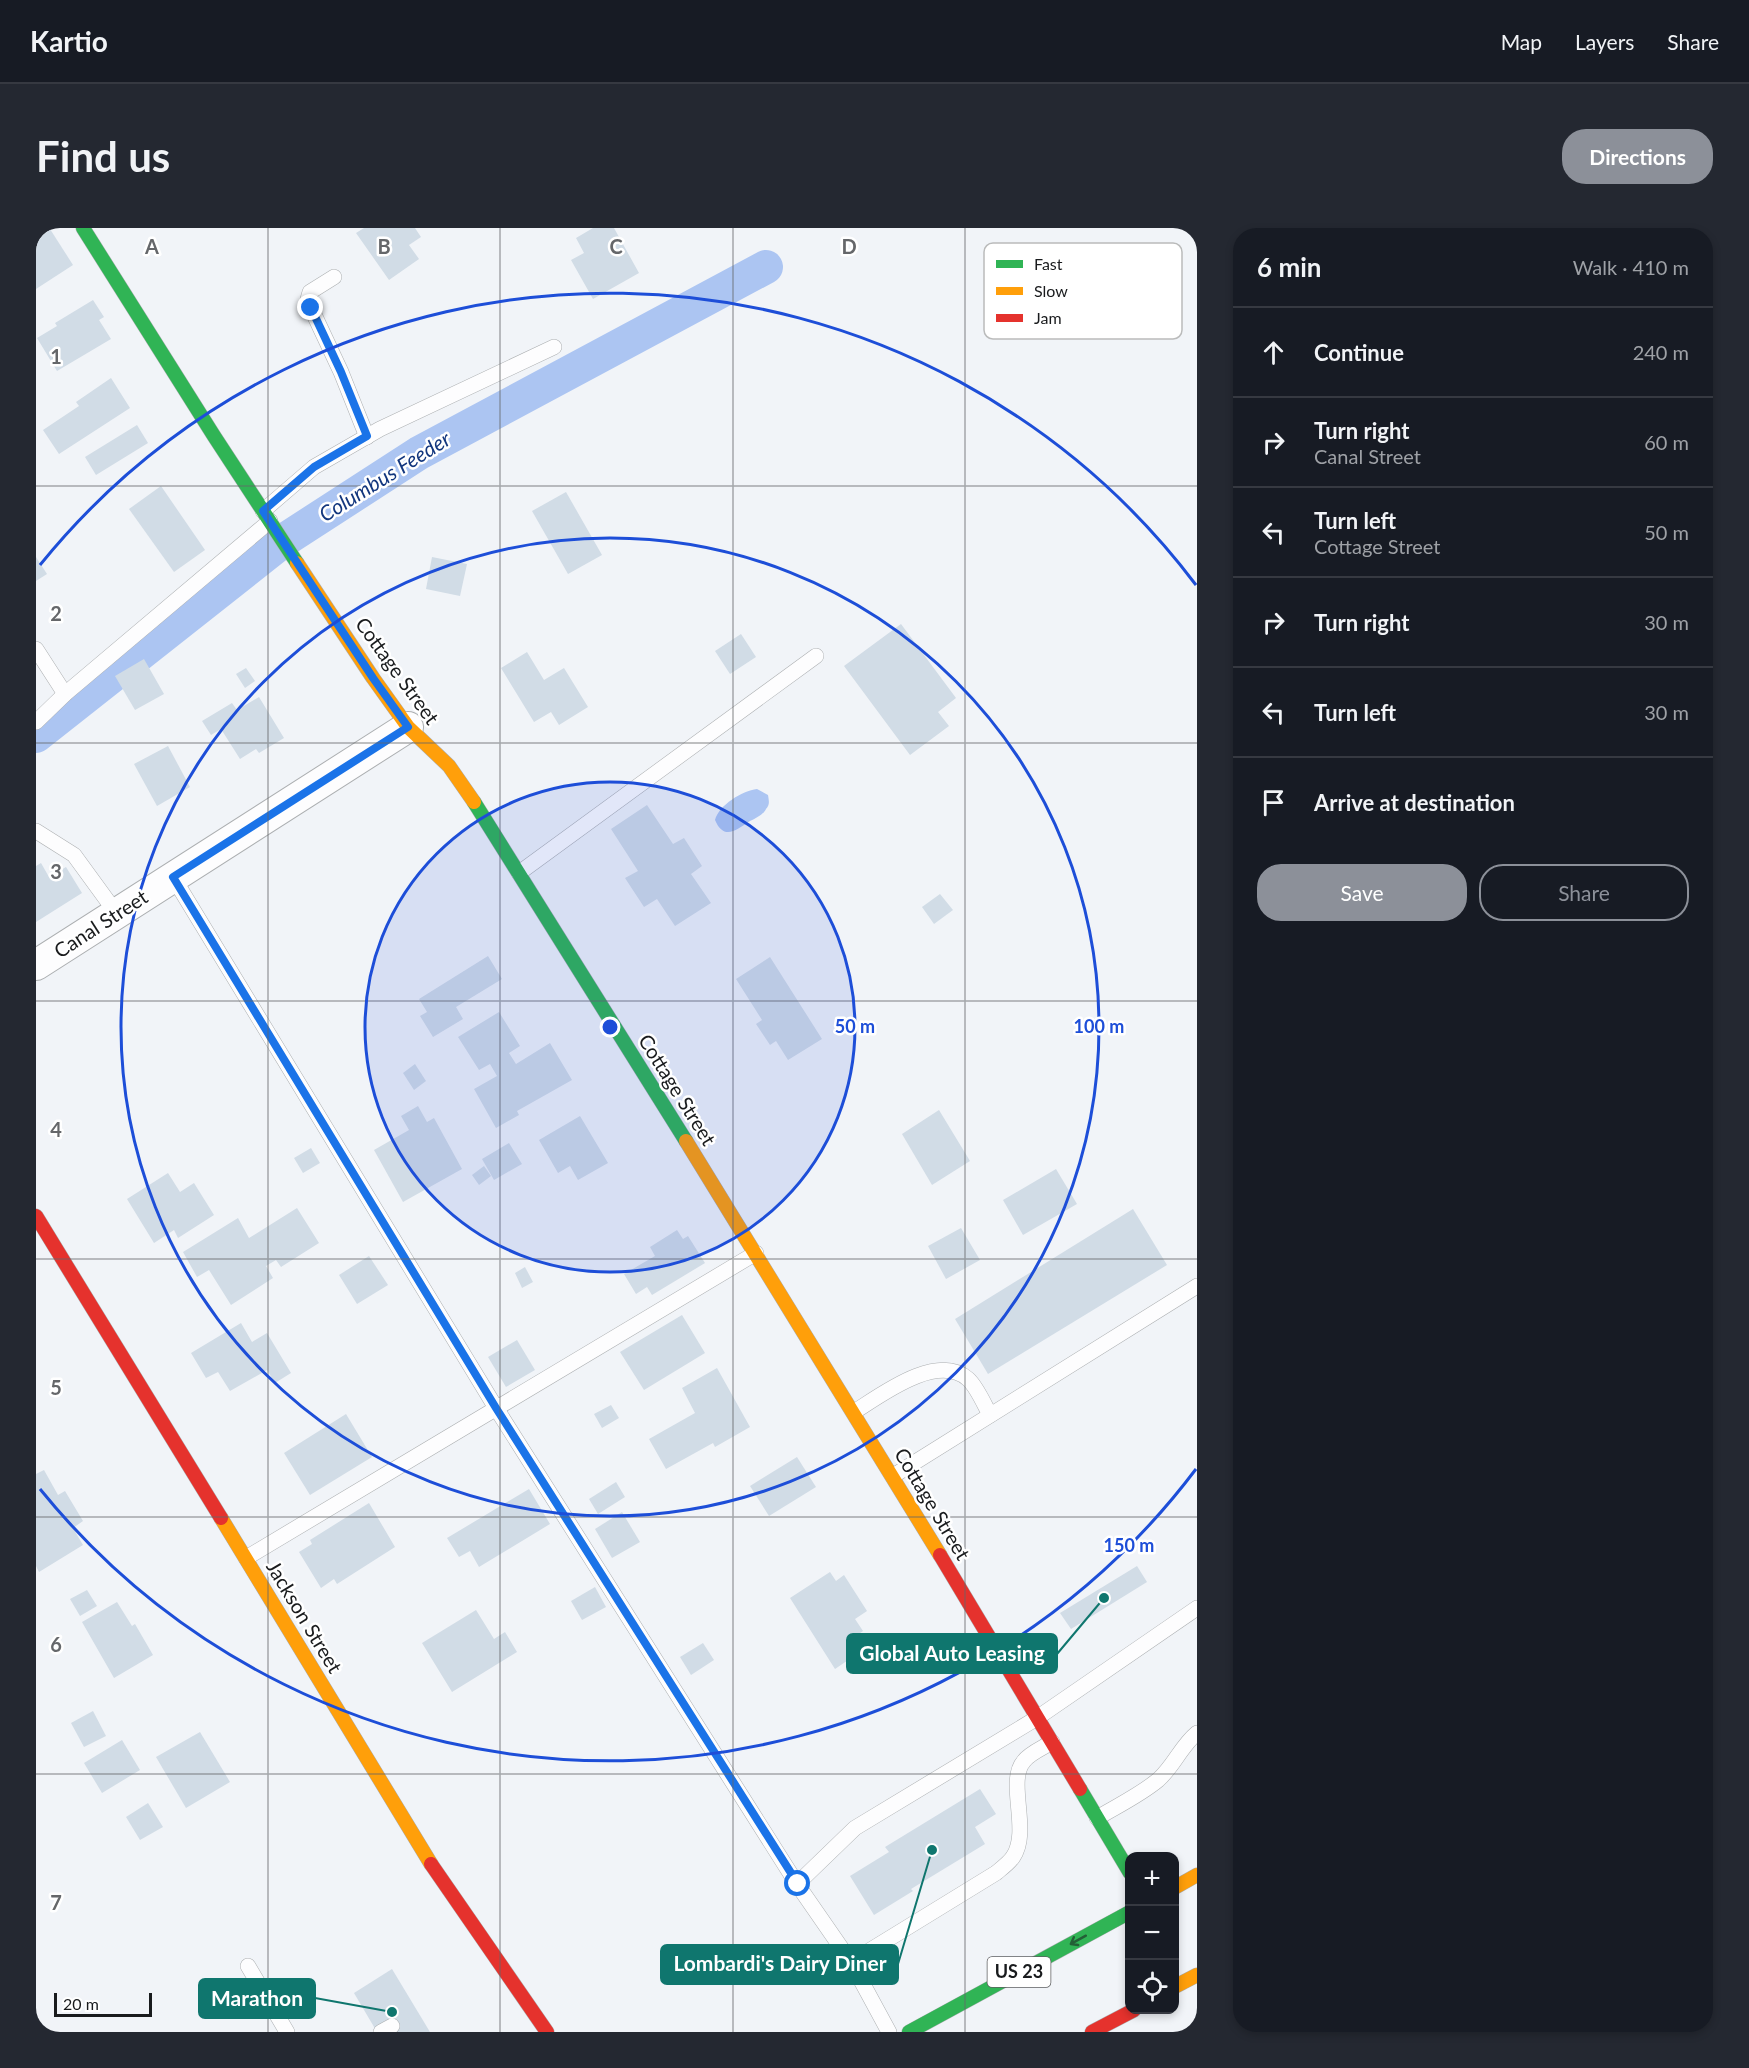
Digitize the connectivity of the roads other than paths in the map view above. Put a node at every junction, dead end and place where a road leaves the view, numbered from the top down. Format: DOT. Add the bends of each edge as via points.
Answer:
graph roads {
  1 [pos="83,228"];
  2 [pos="334,277"];
  3 [pos="554,346"];
  4 [pos="367,436"];
  5 [pos="266,516"];
  6 [pos="36,649"];
  7 [pos="816,656"];
  8 [pos="65,694"];
  9 [pos="36,722"];
  10 [pos="408,727"];
  11 [pos="36,831"];
  12 [pos="519,873"];
  13 [pos="173,877"];
  14 [pos="117,914"];
  15 [pos="36,965"];
  16 [pos="36,1216"];
  17 [pos="756,1253"];
  18 [pos="1197,1286"];
  19 [pos="496,1408"];
  20 [pos="854,1412"];
  21 [pos="990,1415"];
  22 [pos="893,1476"];
  23 [pos="246,1558"];
  24 [pos="1197,1608"];
  25 [pos="1037,1718"];
  26 [pos="1197,1732"];
  27 [pos="1052,1742"];
  28 [pos="1097,1818"];
  29 [pos="1125,1865"];
  30 [pos="1197,1875"];
  31 [pos="798,1884"];
  32 [pos="1179,1884"];
  33 [pos="1125,1915"];
  34 [pos="851,1962"];
  35 [pos="248,1966"];
  36 [pos="1197,1975"];
  37 [pos="1179,1984"];
  38 [pos="1126,2014"];
  39 [pos="287,2032"];
  40 [pos="547,2032"];
  41 [pos="889,2032"];
  42 [pos="909,2032"];
  43 [pos="1092,2032"];
  1 -- 5 [label="main road, Cottage Street"];
  2 -- 4 [label="lane" via="310,292 309,299"];
  3 -- 4 [label="lane"];
  4 -- 5 [label="lane" via="314,467"];
  5 -- 8 [label="lane"];
  5 -- 10 [label="main road, Cottage Street"];
  6 -- 8 [label="lane"];
  7 -- 12 [label="lane"];
  8 -- 9 [label="lane"];
  10 -- 12 [label="main road, Cottage Street" via="449,766"];
  10 -- 13 [label="street, Canal Street"];
  11 -- 14 [label="lane" via="74,855"];
  12 -- 17 [label="main road, Cottage Street"];
  13 -- 14 [label="street, Canal Street"];
  13 -- 19 [label="lane"];
  14 -- 15 [label="street, Canal Street"];
  16 -- 23 [label="main road, Jackson Street"];
  17 -- 19 [label="lane"];
  17 -- 20 [label="main road, Cottage Street"];
  18 -- 21 [label="lane"];
  19 -- 23 [label="lane"];
  19 -- 31 [label="lane"];
  20 -- 21 [label="lane" via="905,1381 933,1371 956,1370 970,1380"];
  20 -- 22 [label="main road, Cottage Street"];
  21 -- 22 [label="lane"];
  22 -- 25 [label="main road, Cottage Street"];
  23 -- 40 [label="main road, Jackson Street" via="418,1843"];
  24 -- 25 [label="lane"];
  25 -- 27 [label="main road, Cottage Street"];
  25 -- 31 [label="lane" via="855,1828"];
  26 -- 28 [label="lane" via="1158,1780"];
  27 -- 28 [label="main road, Cottage Street"];
  27 -- 34 [label="lane" via="1023,1761 1017,1795 1020,1839 1014,1856 996,1873"];
  28 -- 29 [label="main road, Cottage Street"];
  30 -- 32 [label="main road"];
  31 -- 34 [label="lane"];
  33 -- 42 [label="main road, US 23, one-way"];
  34 -- 41 [label="lane"];
  35 -- 39 [label="lane"];
  36 -- 37 [label="main road"];
  38 -- 43 [label="main road"];
}
